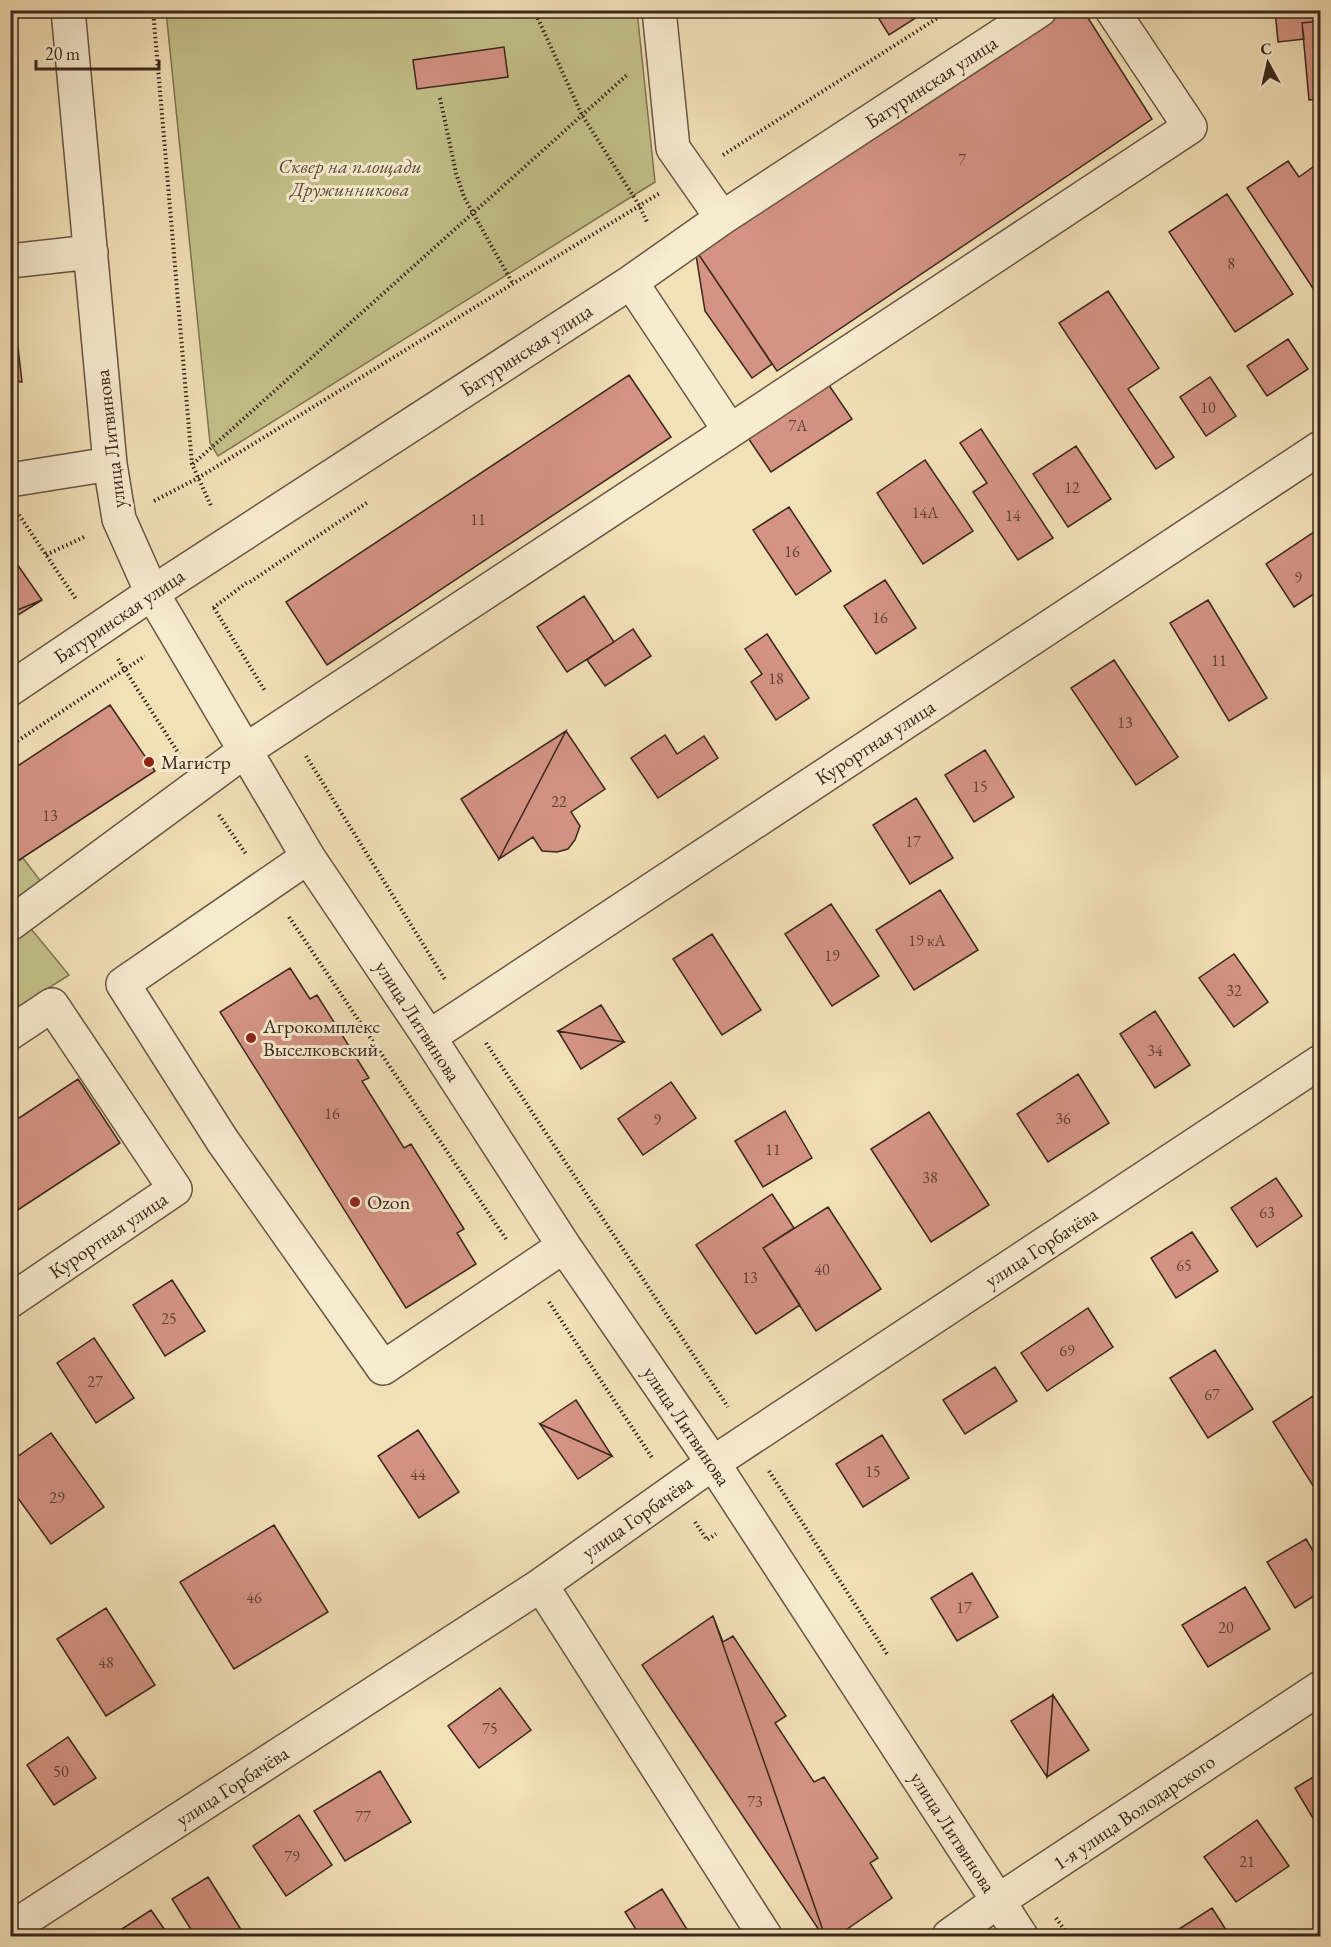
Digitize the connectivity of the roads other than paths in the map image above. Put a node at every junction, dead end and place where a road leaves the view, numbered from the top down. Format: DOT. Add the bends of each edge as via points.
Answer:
graph roads {
  1 [pos="68,10"];
  2 [pos="659,10"];
  3 [pos="1040,10"];
  4 [pos="1112,10"];
  5 [pos="722,218"];
  6 [pos="91,252"];
  7 [pos="10,261"];
  8 [pos="631,282"];
  9 [pos="730,431"];
  10 [pos="1320,448"];
  11 [pos="110,464"];
  12 [pos="10,480"];
  13 [pos="152,593"];
  14 [pos="10,689"];
  15 [pos="246,750"];
  16 [pos="308,857"];
  17 [pos="10,924"];
  18 [pos="10,1033"];
  19 [pos="429,1037"];
  20 [pos="1320,1062"];
  21 [pos="564,1246"];
  22 [pos="10,1301"];
  23 [pos="713,1463"];
  24 [pos="541,1585"];
  25 [pos="1320,1688"];
  26 [pos="998,1901"];
  27 [pos="10,1929"];
  28 [pos="765,1936"];
  29 [pos="949,1936"];
  30 [pos="1021,1936"];
  1 -- 6 [label="street, улица Литвинова"];
  2 -- 5 [label="street" via="673,148"];
  3 -- 5 [label="street, Батуринская улица"];
  4 -- 9 [label="street" via="1190,127"];
  5 -- 8 [label="street, Батуринская улица"];
  6 -- 7 [label="street"];
  6 -- 11 [label="street, улица Литвинова"];
  8 -- 9 [label="street"];
  8 -- 13 [label="street, Батуринская улица"];
  9 -- 15 [label="street"];
  10 -- 19 [label="street, Курортная улица"];
  11 -- 12 [label="street"];
  11 -- 13 [label="street, улица Литвинова" via="119,519"];
  13 -- 14 [label="street, Батуринская улица"];
  13 -- 15 [label="street, улица Литвинова"];
  15 -- 16 [label="street, улица Литвинова"];
  15 -- 17 [label="street"];
  16 -- 19 [label="street, улица Литвинова"];
  16 -- 21 [label="street" via="123,984 222,1140 383,1368"];
  18 -- 22 [label="street, Курортная улица" via="52,1005 176,1189"];
  19 -- 21 [label="street, улица Литвинова"];
  20 -- 23 [label="street, улица Горбачёва"];
  21 -- 23 [label="street, улица Литвинова"];
  23 -- 24 [label="street, улица Горбачёва"];
  23 -- 26 [label="street, улица Литвинова"];
  24 -- 27 [label="street, улица Горбачёва"];
  24 -- 28 [label="street"];
  25 -- 26 [label="street, 1-я улица Володарского"];
  26 -- 29 [label="street, 1-я улица Володарского"];
  26 -- 30 [label="street, улица Литвинова"];
}
